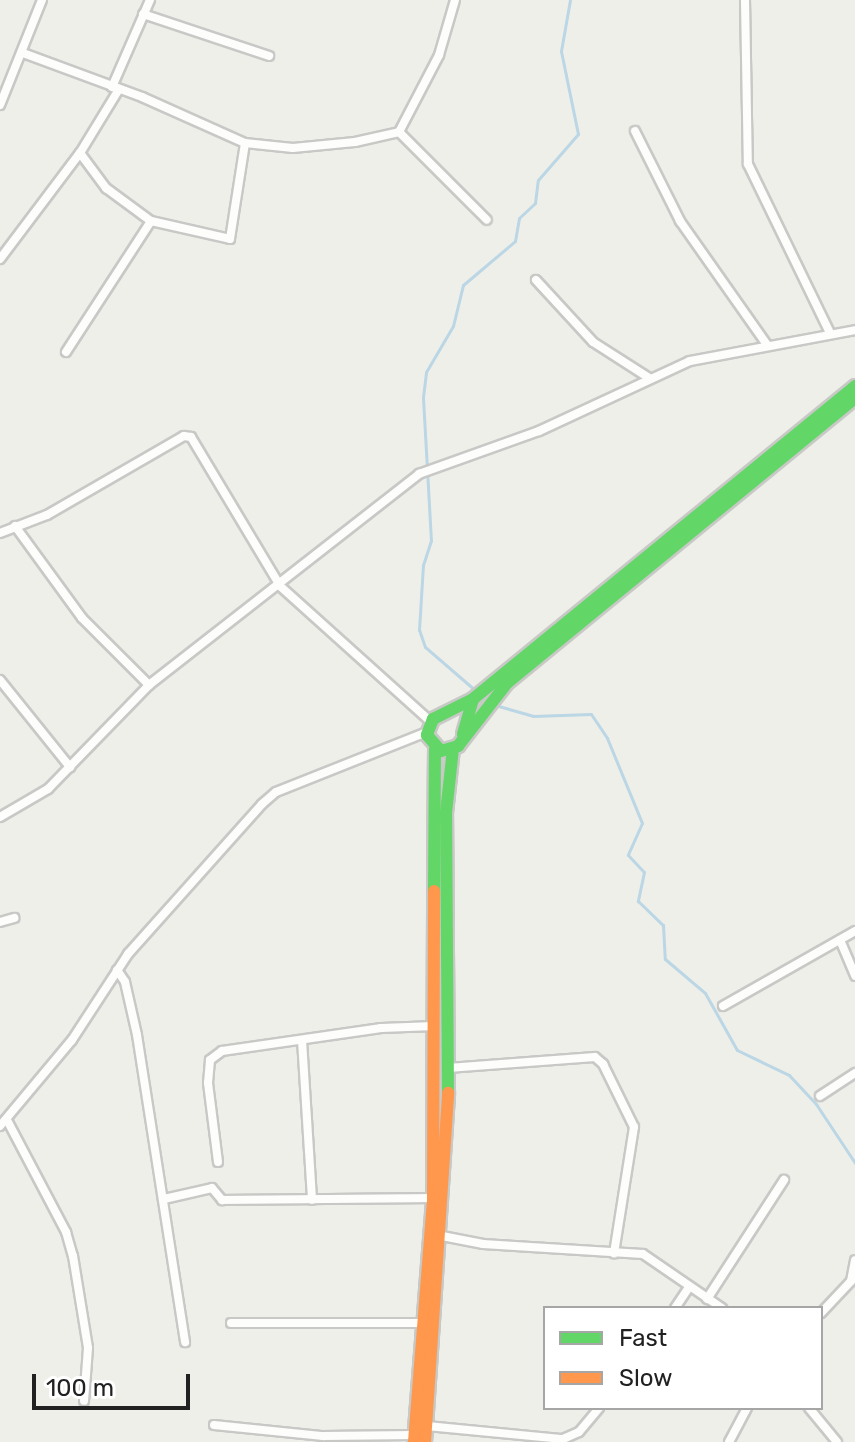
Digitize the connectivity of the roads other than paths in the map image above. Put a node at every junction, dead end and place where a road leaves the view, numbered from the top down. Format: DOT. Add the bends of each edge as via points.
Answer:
graph roads {
  1 [pos="42,0"];
  2 [pos="150,0"];
  3 [pos="455,0"];
  4 [pos="745,0"];
  5 [pos="143,14"];
  6 [pos="23,53"];
  7 [pos="269,56"];
  8 [pos="116,88"];
  9 [pos="0,103"];
  10 [pos="635,131"];
  11 [pos="399,132"];
  12 [pos="245,143"];
  13 [pos="80,153"];
  14 [pos="487,220"];
  15 [pos="151,221"];
  16 [pos="0,259"];
  17 [pos="536,280"];
  18 [pos="855,330"];
  19 [pos="830,333"];
  20 [pos="767,345"];
  21 [pos="66,352"];
  22 [pos="649,378"];
  23 [pos="855,386"];
  24 [pos="855,398"];
  25 [pos="15,526"];
  26 [pos="0,533"];
  27 [pos="280,586"];
  28 [pos="0,680"];
  29 [pos="149,685"];
  30 [pos="482,698"];
  31 [pos="429,727"];
  32 [pos="435,749"];
  33 [pos="453,749"];
  34 [pos="70,767"];
  35 [pos="0,817"];
  36 [pos="14,918"];
  37 [pos="0,922"];
  38 [pos="855,931"];
  39 [pos="840,940"];
  40 [pos="117,970"];
  41 [pos="855,976"];
  42 [pos="723,1006"];
  43 [pos="435,1026"];
  44 [pos="302,1040"];
  45 [pos="448,1068"];
  46 [pos="855,1073"];
  47 [pos="820,1096"];
  48 [pos="3,1123"];
  49 [pos="218,1162"];
  50 [pos="784,1180"];
  51 [pos="433,1198"];
  52 [pos="164,1199"];
  53 [pos="312,1200"];
  54 [pos="442,1236"];
  55 [pos="614,1253"];
  56 [pos="855,1260"];
  57 [pos="689,1287"];
  58 [pos="707,1299"];
  59 [pos="676,1306"];
  60 [pos="719,1306"];
  61 [pos="823,1311"];
  62 [pos="231,1323"];
  63 [pos="423,1323"];
  64 [pos="185,1342"];
  65 [pos="84,1401"];
  66 [pos="597,1410"];
  67 [pos="746,1410"];
  68 [pos="811,1410"];
  69 [pos="214,1425"];
  70 [pos="427,1426"];
  71 [pos="418,1440"];
  72 [pos="729,1442"];
  73 [pos="837,1442"];
  1 -- 6 [label="street"];
  2 -- 5 [label="street"];
  3 -- 11 [label="street" via="439,55"];
  4 -- 19 [label="street" via="748,164"];
  5 -- 7 [label="street"];
  5 -- 8 [label="street"];
  6 -- 8 [label="street"];
  6 -- 9 [label="street"];
  8 -- 12 [label="street"];
  8 -- 13 [label="street"];
  10 -- 20 [label="street" via="680,221"];
  11 -- 12 [label="street" via="293,148"];
  11 -- 14 [label="street"];
  12 -- 15 [label="street" via="230,239"];
  13 -- 15 [label="street" via="106,188"];
  13 -- 16 [label="street"];
  15 -- 21 [label="street"];
  17 -- 22 [label="street" via="584,334"];
  18 -- 19 [label="street"];
  19 -- 20 [label="street"];
  20 -- 22 [label="street" via="690,361"];
  22 -- 27 [label="street" via="539,431 419,474"];
  23 -- 30 [label="street"];
  24 -- 30 [label="street"];
  25 -- 26 [label="street"];
  25 -- 27 [label="street" via="71,502 184,436 191,437"];
  25 -- 29 [label="street" via="82,618"];
  27 -- 29 [label="street"];
  27 -- 31 [label="street"];
  28 -- 34 [label="street"];
  29 -- 34 [label="street"];
  30 -- 31 [label="street"];
  30 -- 33 [label="street"];
  31 -- 32 [label="street"];
  31 -- 40 [label="street" via="276,792"];
  32 -- 33 [label="street"];
  32 -- 43 [label="street"];
  33 -- 45 [label="street" via="446,813"];
  34 -- 35 [label="street" via="48,789"];
  36 -- 37 [label="street"];
  38 -- 39 [label="street"];
  39 -- 41 [label="street"];
  39 -- 42 [label="street"];
  40 -- 48 [label="street" via="72,1040"];
  40 -- 52 [label="street" via="125,982 137,1035"];
  43 -- 44 [label="street"];
  43 -- 51 [label="street"];
  44 -- 49 [label="street" via="230,1048 210,1060 208,1107"];
  44 -- 53 [label="street"];
  45 -- 54 [label="street"];
  45 -- 55 [label="street" via="585,1057 603,1064 634,1127"];
  46 -- 47 [label="street"];
  48 -- 65 [label="street" via="66,1232 73,1256 88,1348"];
  50 -- 58 [label="street"];
  51 -- 53 [label="street"];
  51 -- 63 [label="street"];
  52 -- 53 [label="street" via="212,1188 222,1200"];
  52 -- 64 [label="street"];
  54 -- 55 [label="street"];
  54 -- 70 [label="street"];
  55 -- 57 [label="street" via="643,1254"];
  56 -- 61 [label="street" via="851,1281"];
  57 -- 58 [label="street"];
  57 -- 59 [label="street"];
  58 -- 60 [label="street"];
  62 -- 63 [label="street"];
  63 -- 71 [label="street"];
  66 -- 70 [label="street" via="579,1432 563,1439"];
  67 -- 72 [label="street"];
  68 -- 73 [label="street"];
  69 -- 71 [label="street"];
  70 -- 71 [label="street"];
}
